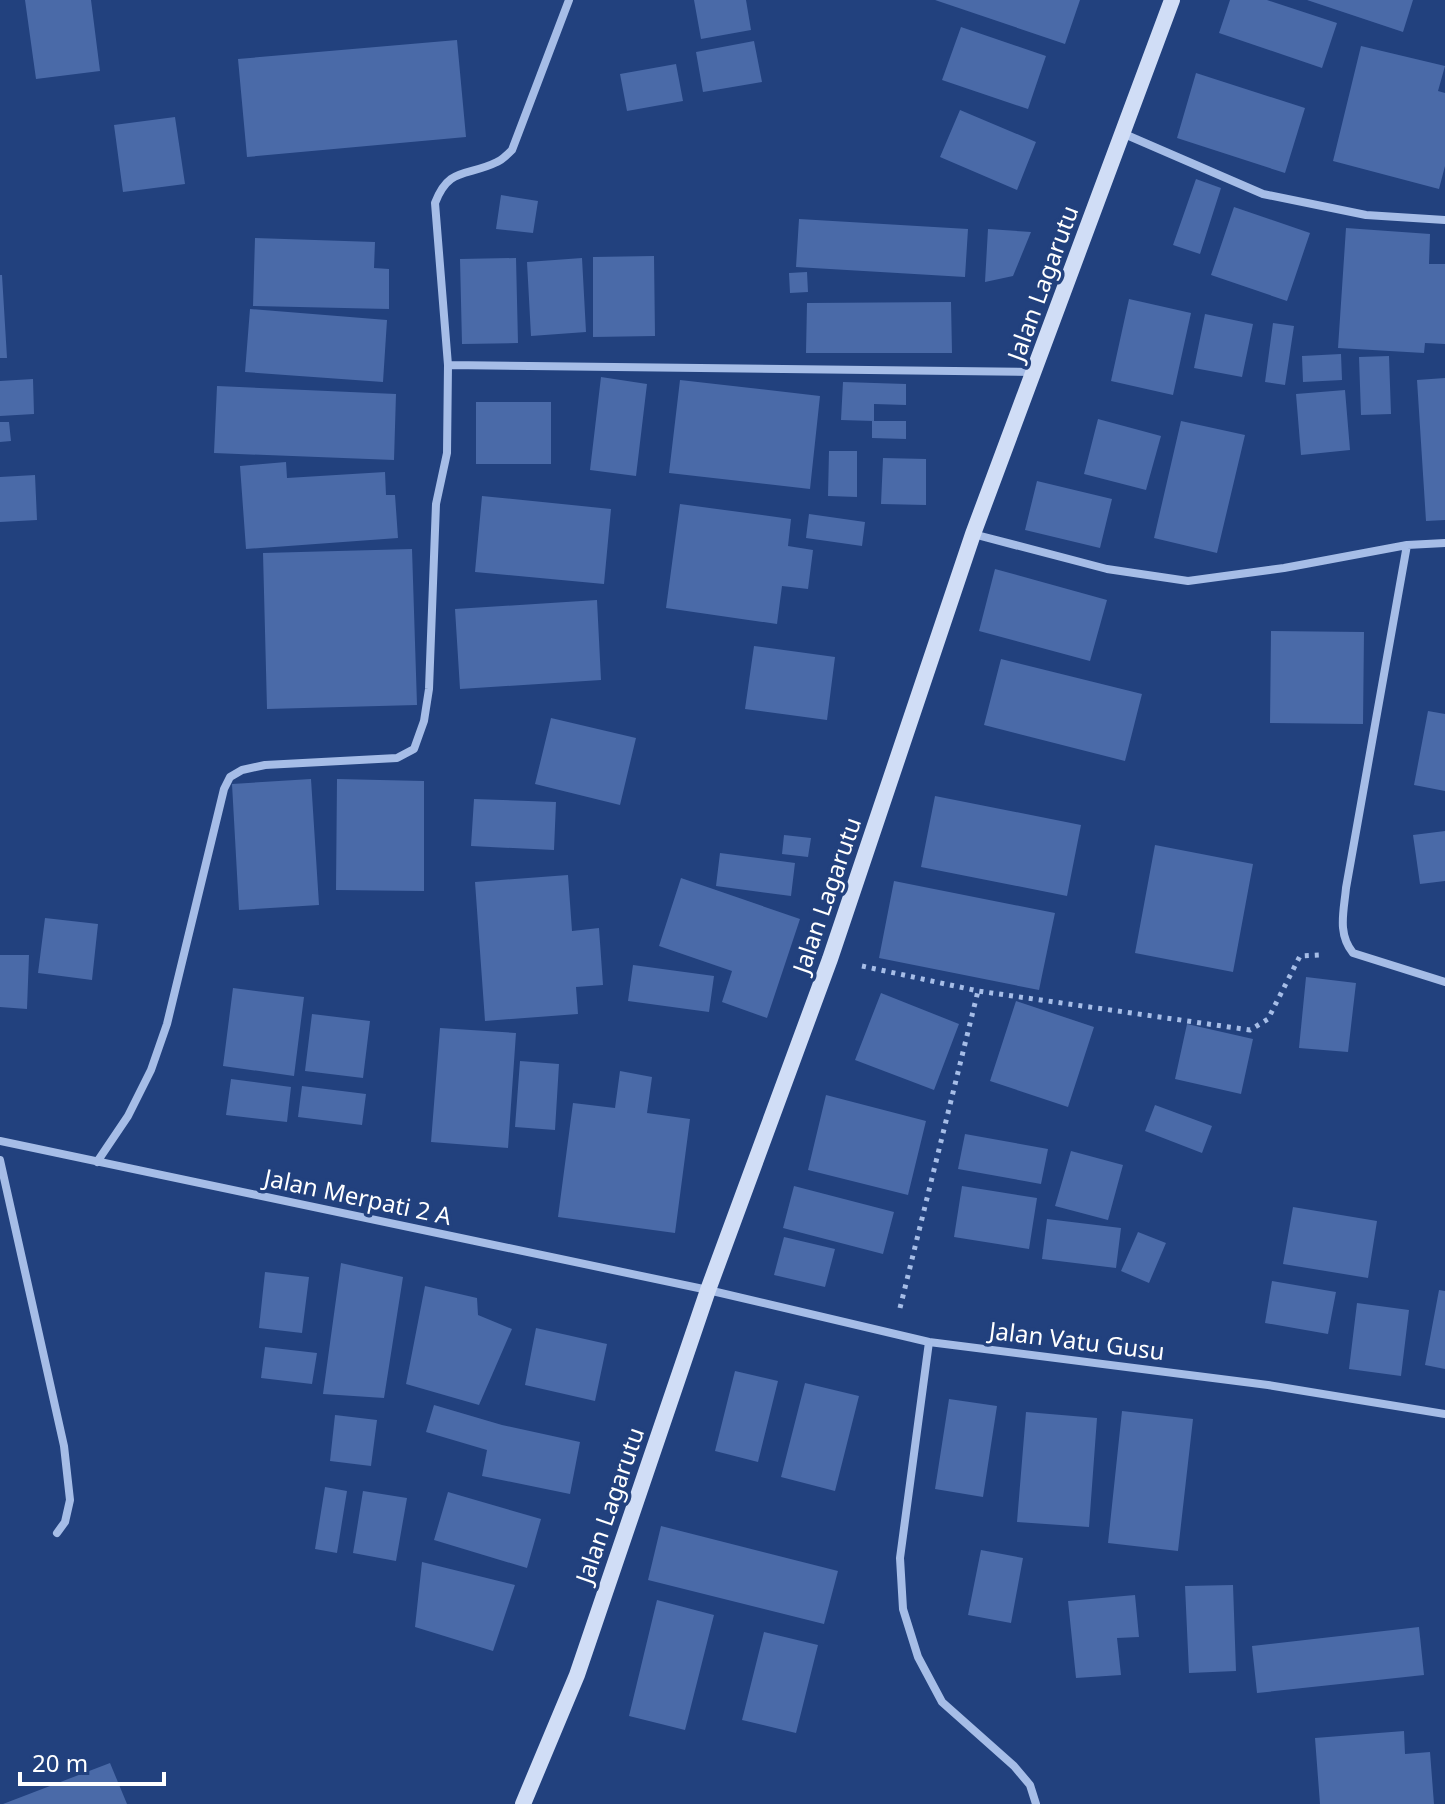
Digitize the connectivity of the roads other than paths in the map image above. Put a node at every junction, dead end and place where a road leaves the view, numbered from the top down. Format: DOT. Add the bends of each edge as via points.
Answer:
graph roads {
  1 [pos="569,0"];
  2 [pos="1172,0"];
  3 [pos="1122,133"];
  4 [pos="1445,220"];
  5 [pos="448,365"];
  6 [pos="1035,372"];
  7 [pos="973,534"];
  8 [pos="1445,543"];
  9 [pos="1407,545"];
  10 [pos="1445,982"];
  11 [pos="0,1141"];
  12 [pos="0,1160"];
  13 [pos="97,1162"];
  14 [pos="708,1290"];
  15 [pos="929,1342"];
  16 [pos="1445,1414"];
  17 [pos="57,1533"];
  18 [pos="523,1804"];
  19 [pos="1036,1804"];
  1 -- 5 [label="street" via="512,150 497,162 450,177 435,203"];
  2 -- 3 [label="street, Jalan Lagarutu"];
  3 -- 4 [label="street" via="1263,194 1366,215"];
  3 -- 6 [label="street, Jalan Lagarutu"];
  5 -- 6 [label="street"];
  5 -- 13 [label="street" via="447,453 432,550 429,689 414,749 397,758 265,765 230,777 167,1024 128,1116"];
  6 -- 7 [label="street, Jalan Lagarutu"];
  7 -- 9 [label="street" via="1107,569 1188,581"];
  7 -- 14 [label="street, Jalan Lagarutu" via="830,959"];
  8 -- 9 [label="street"];
  9 -- 10 [label="street" via="1342,932 1353,953"];
  11 -- 13 [label="street, Jalan Merpati 2 A"];
  12 -- 17 [label="street" via="64,1446 70,1500"];
  13 -- 14 [label="street, Jalan Merpati 2 A"];
  14 -- 15 [label="street, Jalan Vatu Gusu"];
  14 -- 18 [label="street, Jalan Lagarutu" via="577,1675"];
  15 -- 16 [label="street, Jalan Vatu Gusu" via="1268,1385"];
  15 -- 19 [label="street" via="900,1558 903,1609 918,1657 942,1702 1014,1766 1030,1785"];
}
